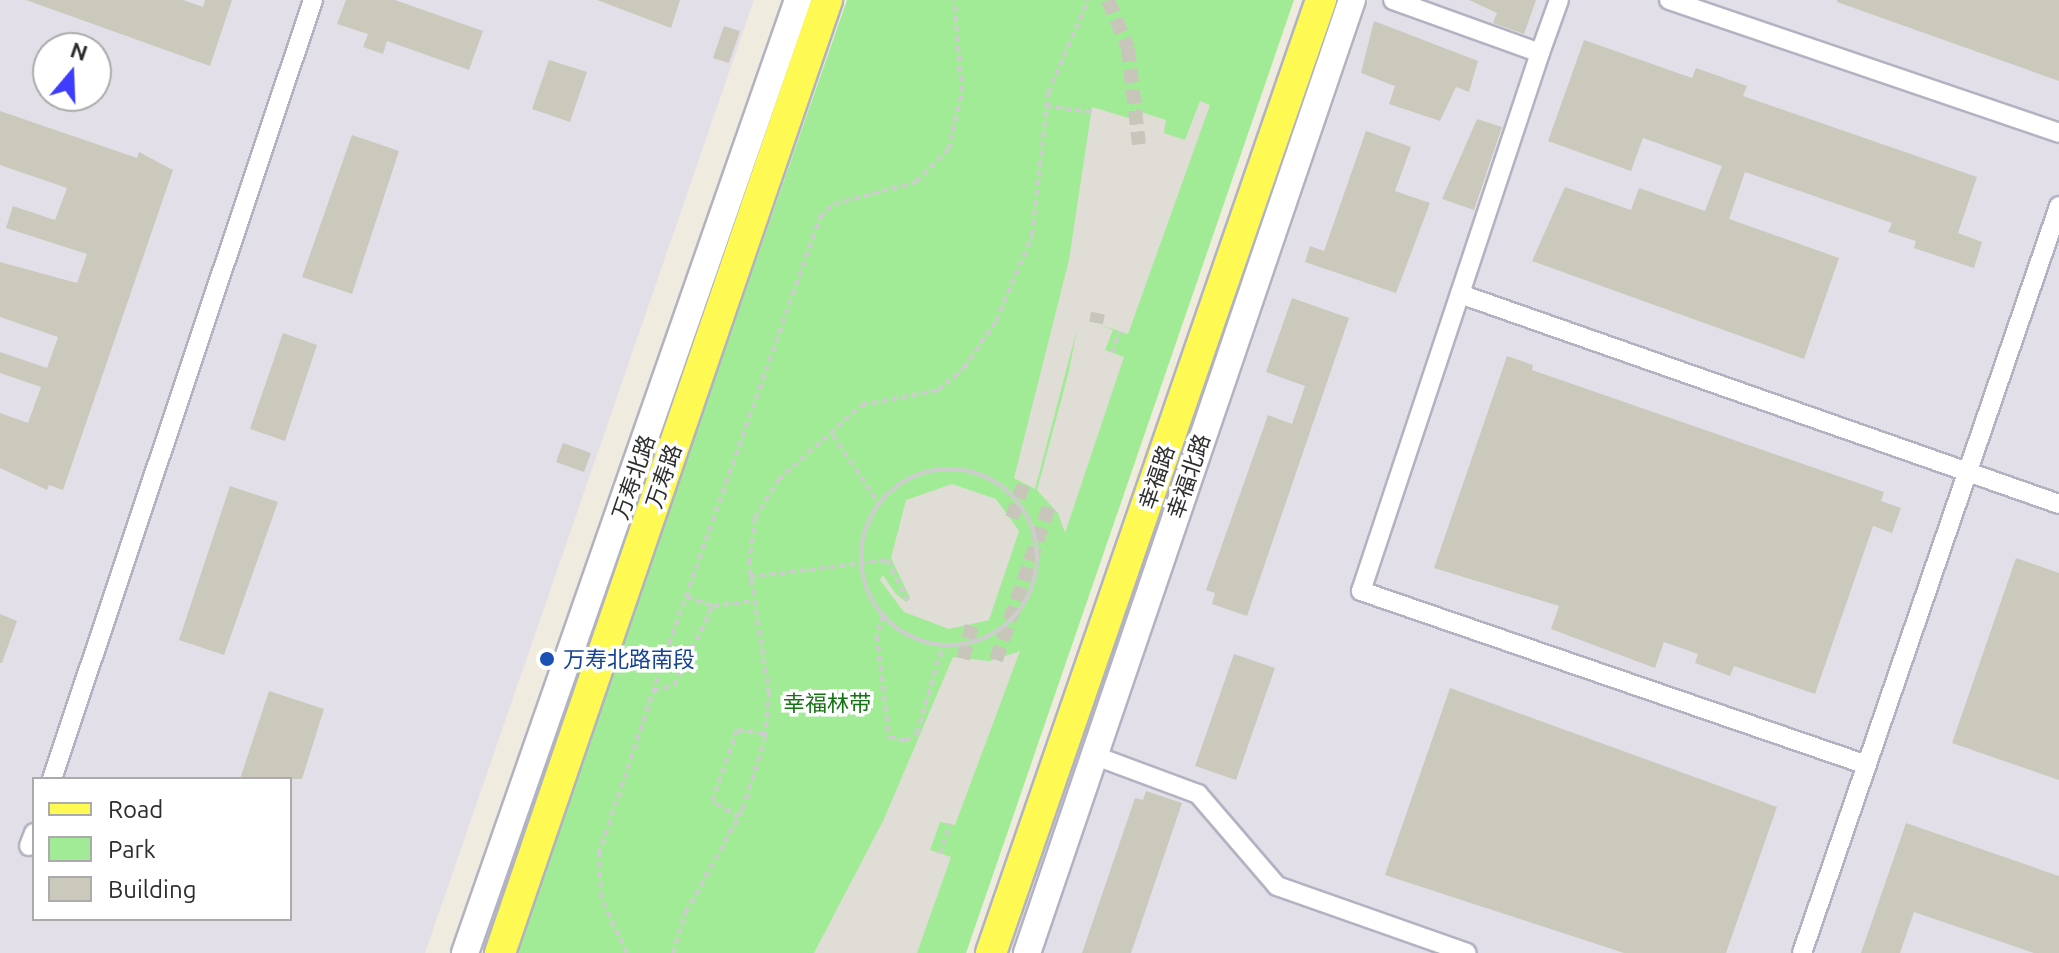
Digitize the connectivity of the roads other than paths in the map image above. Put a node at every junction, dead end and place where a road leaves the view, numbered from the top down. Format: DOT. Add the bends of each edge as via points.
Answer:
graph roads {
  1 [pos="313,0"];
  2 [pos="798,0"];
  3 [pos="827,0"];
  4 [pos="1321,0"];
  5 [pos="1352,0"];
  6 [pos="1393,0"];
  7 [pos="1559,0"];
  8 [pos="1669,0"];
  9 [pos="1540,53"];
  10 [pos="2059,133"];
  11 [pos="2059,206"];
  12 [pos="1460,294"];
  13 [pos="1967,472"];
  14 [pos="2059,504"];
  15 [pos="1093,755"];
  16 [pos="1867,765"];
  17 [pos="53,777"];
  18 [pos="465,953"];
  19 [pos="500,953"];
  20 [pos="991,953"];
  21 [pos="1027,953"];
  22 [pos="1467,953"];
  23 [pos="1802,953"];
  1 -- 17 [label="street"];
  2 -- 18 [label="main road, 万寿北路"];
  3 -- 19 [label="main road, 万寿路"];
  4 -- 20 [label="main road, 幸福路"];
  5 -- 15 [label="main road, 幸福北路"];
  6 -- 9 [label="street"];
  7 -- 9 [label="street"];
  8 -- 10 [label="street"];
  9 -- 12 [label="street"];
  11 -- 13 [label="street"];
  12 -- 13 [label="street"];
  12 -- 16 [label="street" via="1361,591"];
  13 -- 14 [label="street"];
  13 -- 16 [label="street"];
  15 -- 21 [label="main road, 幸福北路"];
  15 -- 22 [label="street" via="1198,794 1277,886"];
  16 -- 23 [label="street"];
}
